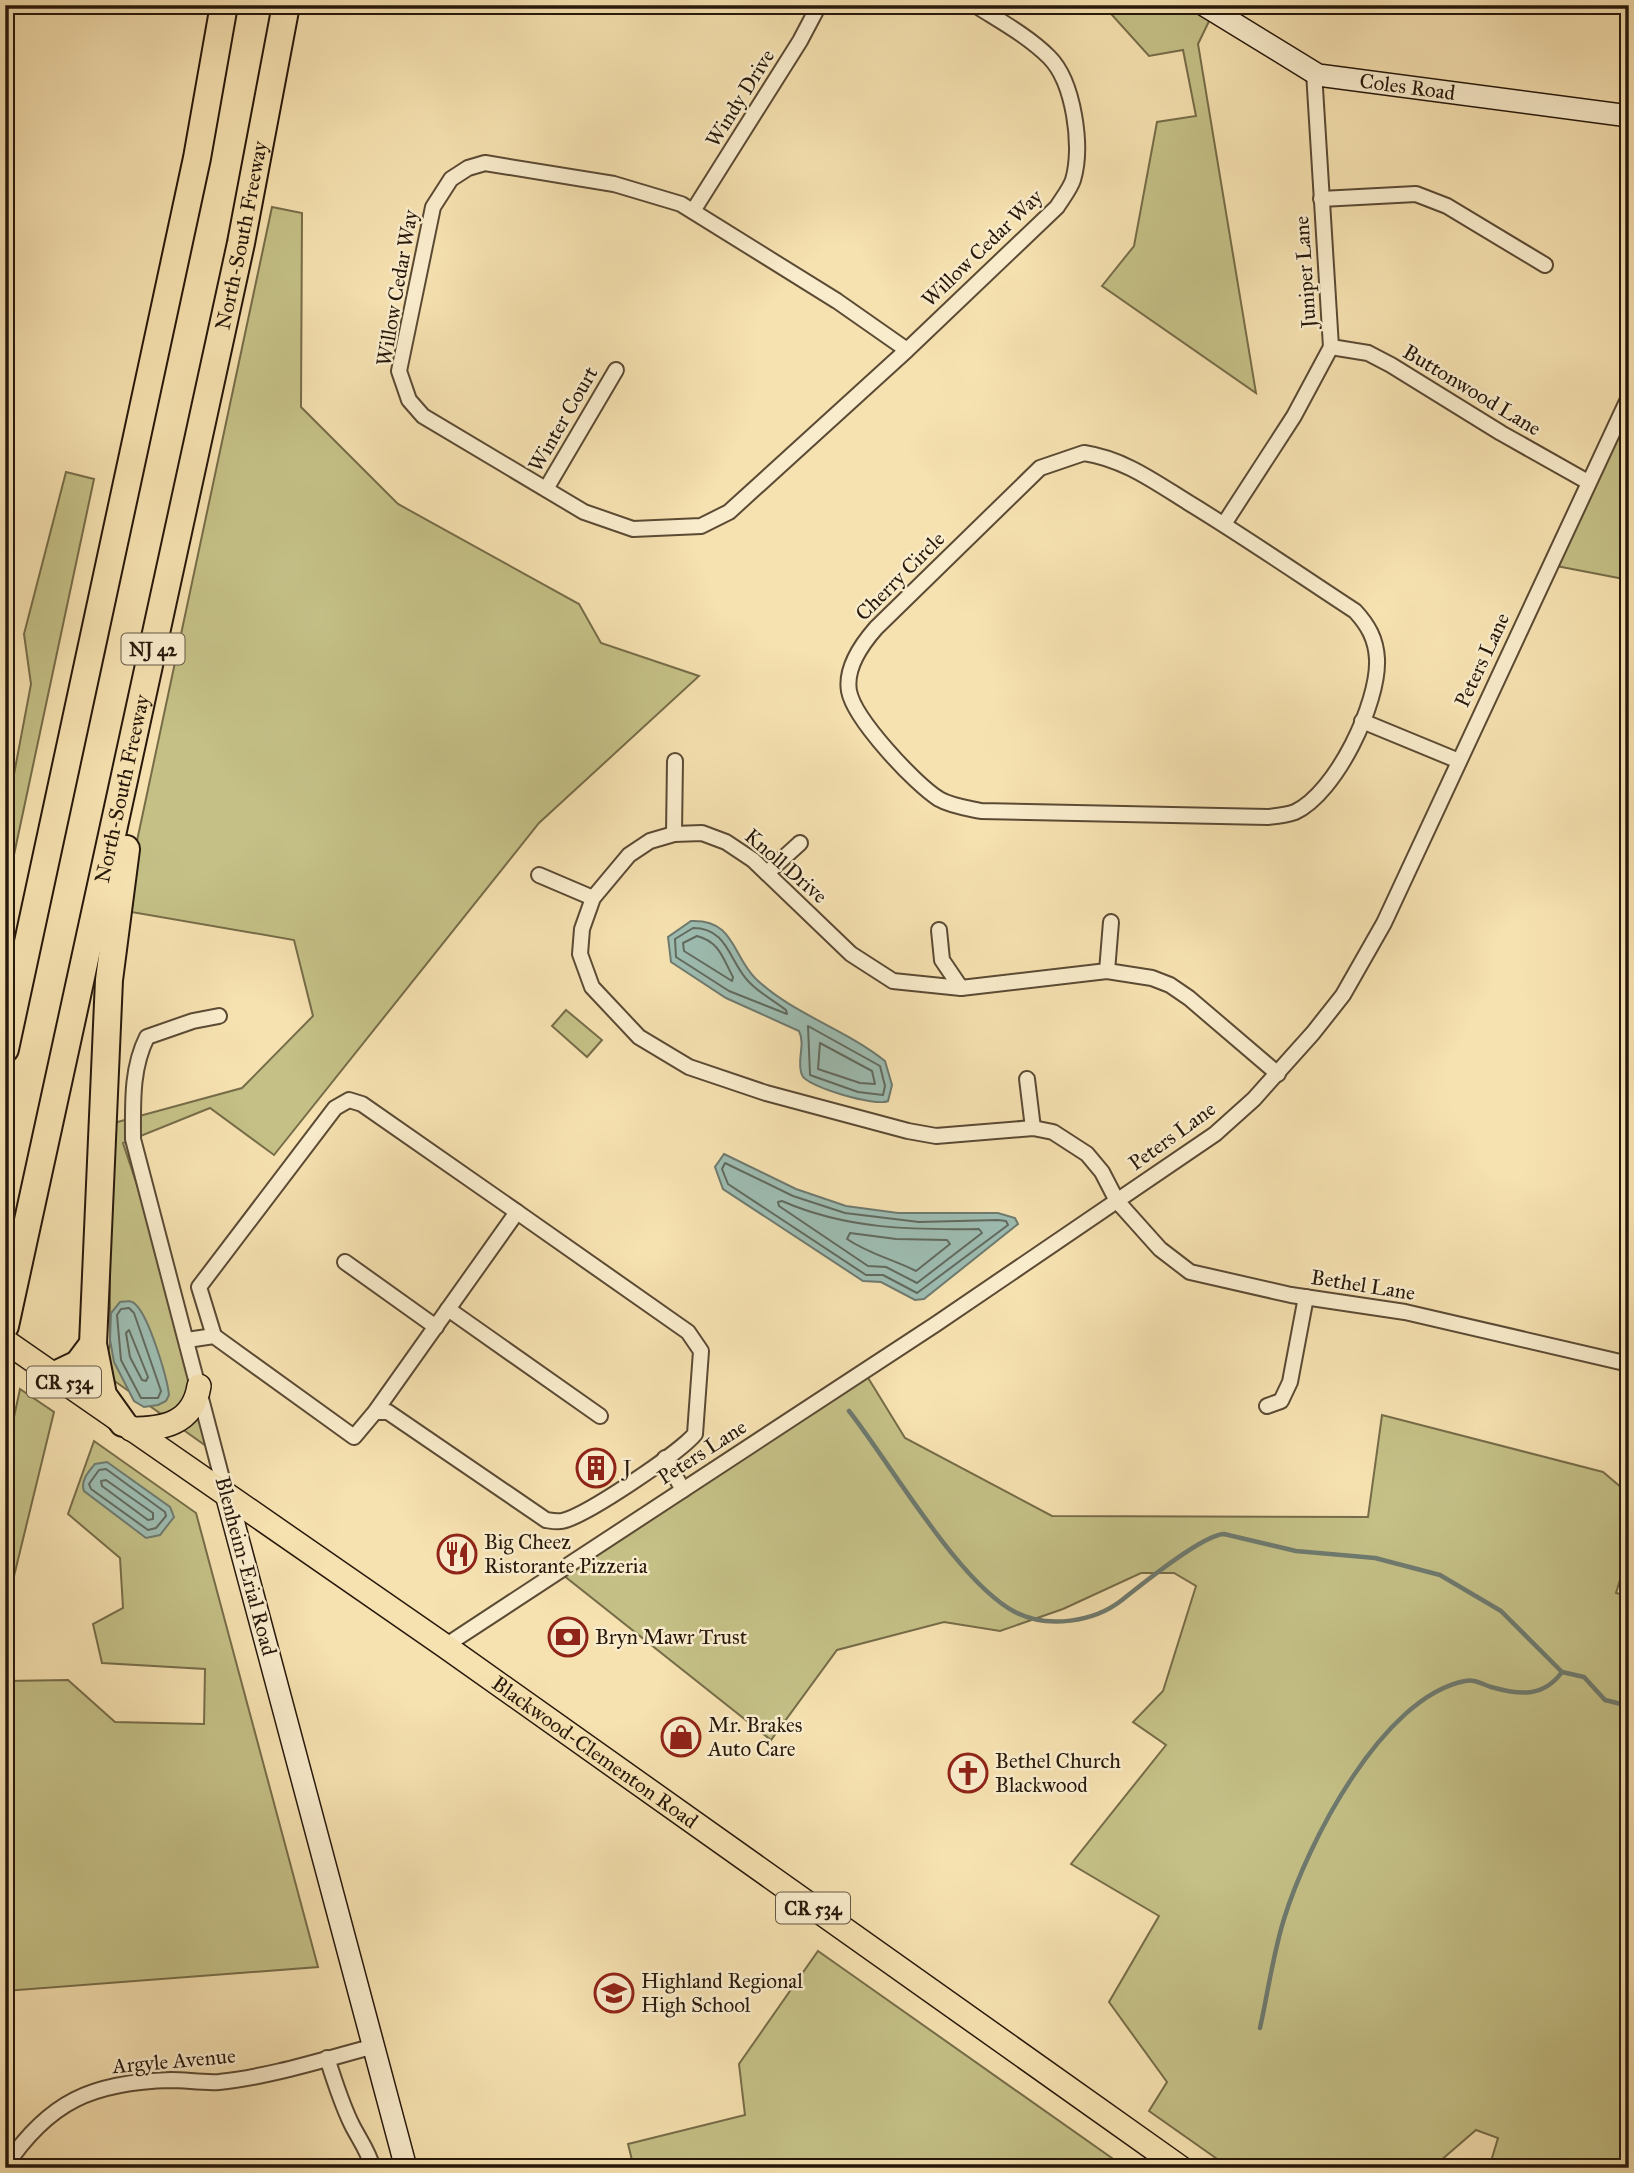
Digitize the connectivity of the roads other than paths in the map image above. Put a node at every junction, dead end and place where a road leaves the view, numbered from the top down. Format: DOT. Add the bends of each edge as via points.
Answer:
graph roads {
  1 [pos="224,5"];
  2 [pos="286,5"];
  3 [pos="819,5"];
  4 [pos="975,5"];
  5 [pos="1204,5"];
  6 [pos="1314,72"];
  7 [pos="1629,116"];
  8 [pos="1321,199"];
  9 [pos="693,211"];
  10 [pos="1545,265"];
  11 [pos="1331,347"];
  12 [pos="907,350"];
  13 [pos="616,370"];
  14 [pos="1629,397"];
  15 [pos="1588,482"];
  16 [pos="546,489"];
  17 [pos="1224,524"];
  18 [pos="168,579"];
  19 [pos="1362,721"];
  20 [pos="676,761"];
  21 [pos="1458,761"];
  22 [pos="674,834"];
  23 [pos="800,843"];
  24 [pos="767,873"];
  25 [pos="539,875"];
  26 [pos="593,898"];
  27 [pos="1111,922"];
  28 [pos="939,930"];
  29 [pos="1107,971"];
  30 [pos="961,988"];
  31 [pos="219,1016"];
  32 [pos="5,1049"];
  33 [pos="1278,1074"];
  34 [pos="1027,1080"];
  35 [pos="1033,1128"];
  36 [pos="1117,1201"];
  37 [pos="517,1212"];
  38 [pos="345,1262"];
  39 [pos="199,1287"];
  40 [pos="174,1294"];
  41 [pos="1306,1297"];
  42 [pos="448,1309"];
  43 [pos="5,1326"];
  44 [pos="436,1327"];
  45 [pos="214,1336"];
  46 [pos="187,1340"];
  47 [pos="5,1341"];
  48 [pos="93,1344"];
  49 [pos="1629,1364"];
  50 [pos="54,1375"];
  51 [pos="199,1386"];
  52 [pos="1267,1406"];
  53 [pos="375,1412"];
  54 [pos="600,1416"];
  55 [pos="127,1426"];
  56 [pos="665,1458"];
  57 [pos="683,1490"];
  58 [pos="226,1494"];
  59 [pos="446,1646"];
  60 [pos="375,2046"];
  61 [pos="327,2059"];
  62 [pos="5,2167"];
  63 [pos="373,2168"];
  64 [pos="406,2168"];
  65 [pos="1181,2168"];
  1 -- 32 [label="highway, NJ 42" via="197,158"];
  2 -- 18 [label="highway, North-South Freeway / NJ 42"];
  3 -- 9 [label="street, Windy Drive"];
  4 -- 12 [label="street, Willow Cedar Way" via="1023,36 1063,75 1074,114 1072,182 1057,207"];
  5 -- 6 [label="main road, Coles Road"];
  6 -- 7 [label="main road, Coles Road"];
  6 -- 8 [label="street, Juniper Lane"];
  8 -- 10 [label="street" via="1424,196"];
  8 -- 11 [label="street, Juniper Lane"];
  9 -- 12 [label="street, Willow Cedar Way"];
  9 -- 16 [label="street, Willow Cedar Way" via="614,184 485,163 451,179 433,207 399,371 409,400 423,416"];
  11 -- 15 [label="street, Buttonwood Lane" via="1368,353 1391,365"];
  11 -- 17 [label="street, Juniper Lane" via="1294,416"];
  12 -- 16 [label="street, Willow Cedar Way" via="757,489 729,512 701,526 633,529 584,512"];
  13 -- 16 [label="street, Winter Court"];
  14 -- 15 [label="street, Peters Lane"];
  15 -- 21 [label="street, Peters Lane"];
  17 -- 19 [label="street, Cherry Circle" via="1355,611 1370,627 1376,675"];
  17 -- 19 [label="street, Cherry Circle" via="1107,457 1084,453 1040,468 863,643 851,669 849,691 875,737 915,779 940,799 981,811 1268,817 1294,813 1336,774"];
  18 -- 43 [label="highway, North-South Freeway / NJ 42"];
  18 -- 48 [label="highway" via="108,980"];
  19 -- 21 [label="street"];
  20 -- 22 [label="street"];
  21 -- 33 [label="street, Peters Lane" via="1384,923 1343,995"];
  22 -- 24 [label="street, Knoll Drive" via="702,834 726,842"];
  22 -- 26 [label="street, Knoll Drive" via="650,841 629,855"];
  23 -- 24 [label="street"];
  24 -- 30 [label="street, Knoll Drive" via="872,970 893,981"];
  25 -- 26 [label="street"];
  26 -- 35 [label="street, Knoll Drive" via="582,929 580,954 592,987 639,1037 689,1066 766,1093 918,1133 936,1136"];
  27 -- 29 [label="street"];
  28 -- 30 [label="street" via="942,960"];
  29 -- 30 [label="street, Knoll Drive"];
  29 -- 33 [label="street, Knoll Drive" via="1170,985"];
  31 -- 40 [label="street, Blenheim-Erial Road" via="153,1033 139,1052 134,1079 133,1139"];
  33 -- 36 [label="street, Peters Lane" via="1215,1134"];
  34 -- 35 [label="street"];
  35 -- 36 [label="street, Knoll Drive" via="1053,1132 1087,1154"];
  36 -- 41 [label="street, Bethel Lane" via="1160,1249 1189,1272"];
  36 -- 57 [label="street, Peters Lane"];
  37 -- 39 [label="street" via="362,1104 349,1100 335,1108"];
  37 -- 42 [label="street"];
  37 -- 56 [label="street" via="698,1343 695,1434"];
  38 -- 44 [label="street"];
  39 -- 40 [label="street"];
  39 -- 45 [label="street"];
  40 -- 46 [label="street, Blenheim-Erial Road"];
  41 -- 49 [label="street, Bethel Lane" via="1405,1312"];
  41 -- 52 [label="street" via="1290,1382 1281,1401"];
  42 -- 44 [label="street"];
  42 -- 54 [label="street"];
  44 -- 53 [label="street"];
  45 -- 46 [label="street"];
  45 -- 53 [label="street" via="354,1437"];
  46 -- 51 [label="street, Blenheim-Erial Road"];
  47 -- 50 [label="main road, Blackwood-Clementon Road / CR 534"];
  48 -- 50 [label="highway" via="78,1364"];
  48 -- 55 [label="highway" via="103,1395"];
  50 -- 55 [label="main road, Blackwood-Clementon Road / CR 534"];
  51 -- 55 [label="main road" via="192,1406 177,1422 161,1429"];
  51 -- 58 [label="street, Blenheim-Erial Road"];
  53 -- 56 [label="street" via="388,1412 546,1520 560,1522 578,1515"];
  55 -- 58 [label="main road, Blackwood-Clementon Road / CR 534"];
  56 -- 57 [label="street"];
  57 -- 59 [label="street, Peters Lane"];
  58 -- 59 [label="main road, Blackwood-Clementon Road / CR 534"];
  58 -- 60 [label="main road, Blenheim-Erial Road"];
  59 -- 65 [label="main road, Blackwood-Clementon Road / CR 534"];
  60 -- 61 [label="street, Argyle Avenue"];
  60 -- 64 [label="main road, Blenheim-Erial Road"];
  61 -- 62 [label="street, Argyle Avenue" via="218,2082 171,2080 93,2090 48,2116"];
  61 -- 63 [label="street"];
}
